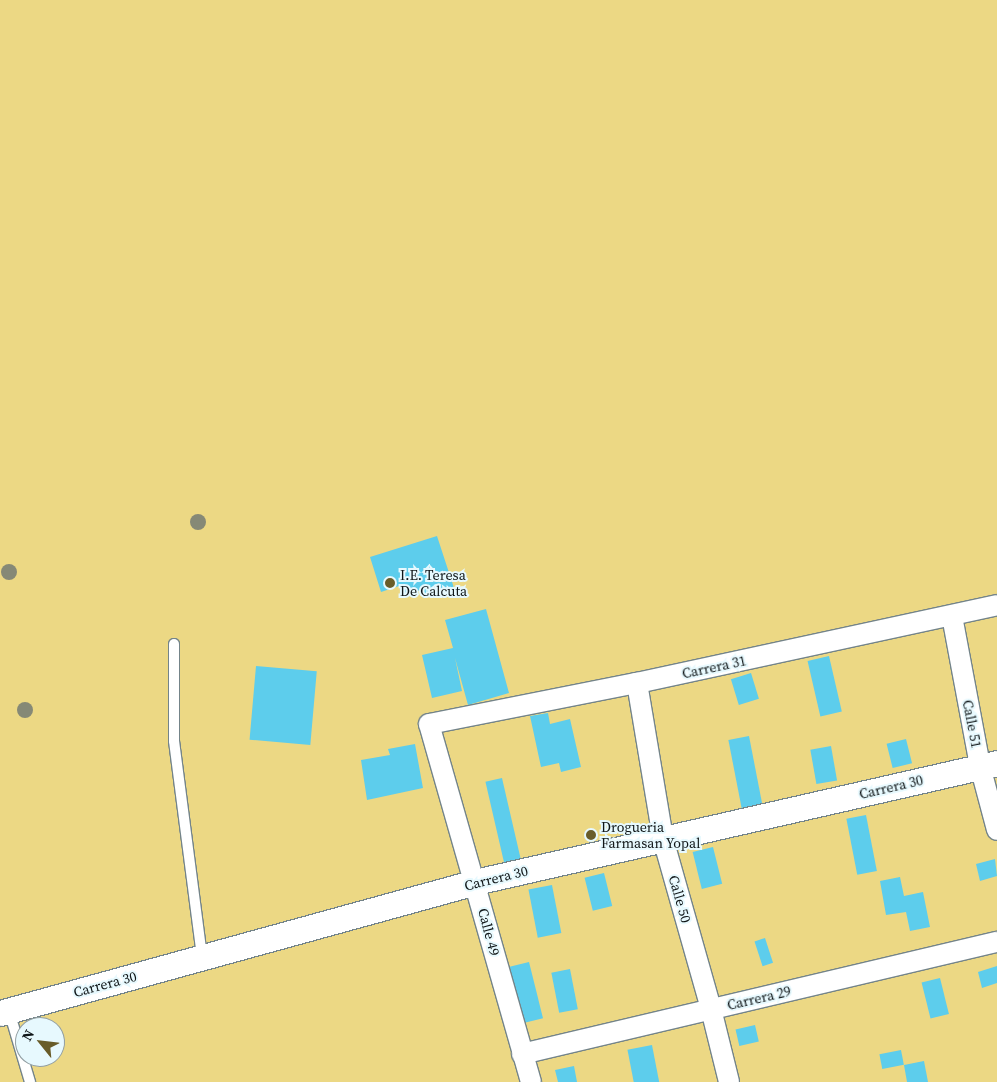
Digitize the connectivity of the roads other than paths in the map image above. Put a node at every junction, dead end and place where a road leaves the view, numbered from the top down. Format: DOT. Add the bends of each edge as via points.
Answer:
graph roads {
  1 [pos="997,605"];
  2 [pos="952,616"];
  3 [pos="174,644"];
  4 [pos="637,683"];
  5 [pos="429,724"];
  6 [pos="989,765"];
  7 [pos="997,830"];
  8 [pos="663,839"];
  9 [pos="475,882"];
  10 [pos="997,942"];
  11 [pos="202,958"];
  12 [pos="712,1009"];
  13 [pos="4,1012"];
  14 [pos="522,1054"];
  15 [pos="30,1082"];
  16 [pos="531,1082"];
  17 [pos="729,1082"];
  1 -- 2 [label="street, Carrera 31"];
  2 -- 4 [label="street, Carrera 31"];
  2 -- 6 [label="street, Calle 51"];
  3 -- 11 [label="lane" via="174,741"];
  4 -- 5 [label="street, Carrera 31"];
  4 -- 8 [label="street, Calle 50"];
  5 -- 9 [label="street, Calle 49"];
  6 -- 7 [label="street, Calle 51"];
  6 -- 8 [label="street, Carrera 30"];
  8 -- 9 [label="street, Carrera 30"];
  8 -- 12 [label="street, Calle 50"];
  9 -- 11 [label="street, Carrera 30"];
  9 -- 14 [label="street, Calle 49"];
  10 -- 12 [label="street, Carrera 29"];
  11 -- 13 [label="street, Carrera 30"];
  12 -- 14 [label="street, Carrera 29"];
  12 -- 17 [label="street, Calle 50"];
  13 -- 15 [label="lane"];
  14 -- 16 [label="street, Calle 49"];
}
